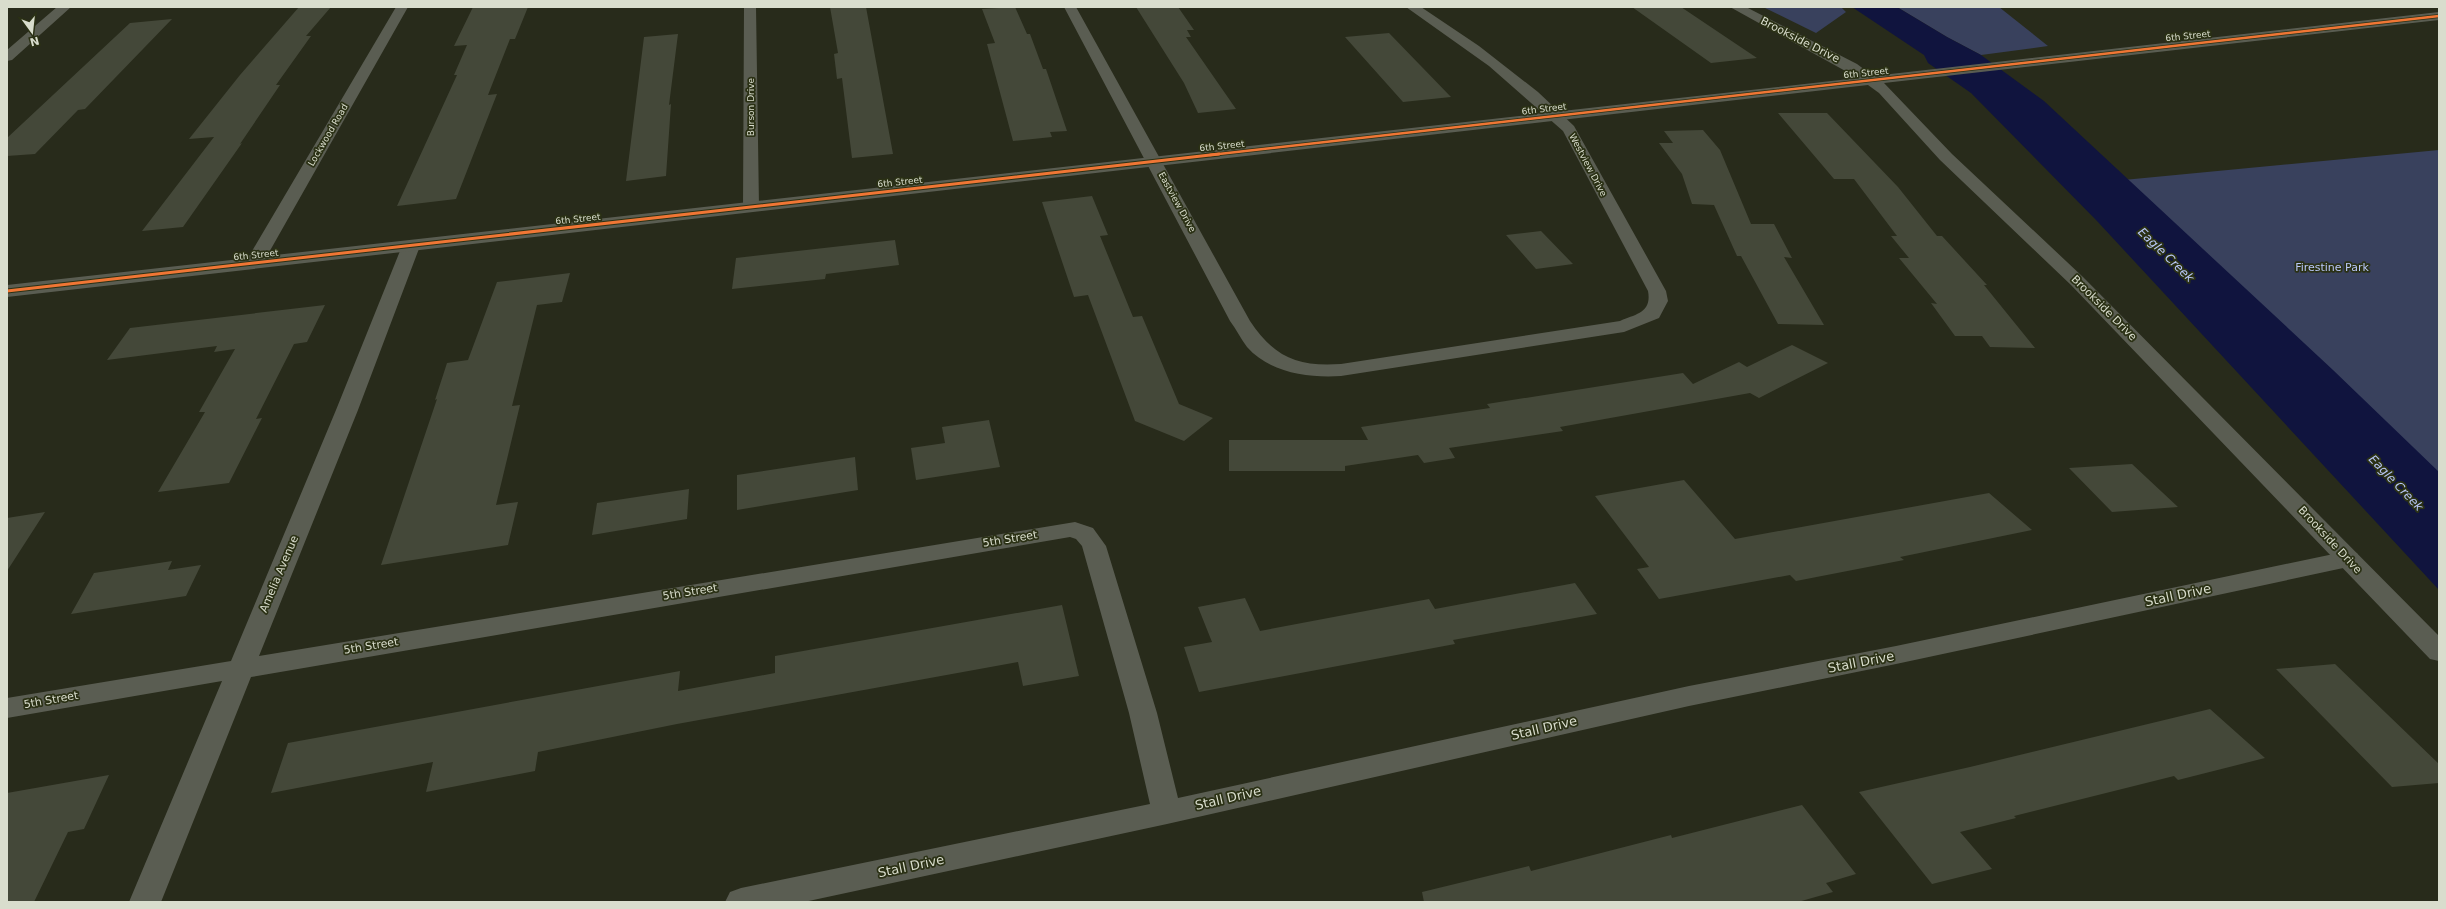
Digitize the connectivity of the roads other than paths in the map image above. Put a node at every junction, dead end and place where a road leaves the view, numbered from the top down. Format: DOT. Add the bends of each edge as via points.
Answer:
graph roads {
  1 [pos="65,7"];
  2 [pos="402,7"];
  3 [pos="750,7"];
  4 [pos="1070,7"];
  5 [pos="1412,7"];
  6 [pos="1736,7"];
  7 [pos="2436,18"];
  8 [pos="7,57"];
  9 [pos="1872,80"];
  10 [pos="1556,116"];
  11 [pos="1155,162"];
  12 [pos="751,207"];
  13 [pos="411,246"];
  14 [pos="254,263"];
  15 [pos="7,291"];
  16 [pos="1652,314"];
  17 [pos="2348,559"];
  18 [pos="2439,652"];
  19 [pos="240,668"];
  20 [pos="7,708"];
  21 [pos="1167,812"];
  22 [pos="145,902"];
  23 [pos="741,902"];
  1 -- 8 [label="street"];
  2 -- 14 [label="street, Lockwood Road"];
  3 -- 12 [label="street, Burson Drive"];
  4 -- 11 [label="street, Eastview Drive"];
  5 -- 10 [label="street, Westview Drive" via="1473,46"];
  6 -- 9 [label="street, Brookside Drive"];
  7 -- 9 [label="street, 6th Street"];
  9 -- 10 [label="street, 6th Street"];
  9 -- 17 [label="street, Brookside Drive" via="1941,152 2082,286"];
  10 -- 11 [label="street, 6th Street"];
  10 -- 16 [label="street, Westview Drive" via="1569,129 1658,291 1659,300"];
  11 -- 12 [label="street, 6th Street"];
  11 -- 16 [label="street, Eastview Drive" via="1240,321 1255,343 1285,363 1306,370 1341,370 1624,326"];
  12 -- 13 [label="street, 6th Street"];
  13 -- 14 [label="street, 6th Street"];
  13 -- 19 [label="street, Amelia Avenue" via="347,410"];
  14 -- 15 [label="street, 6th Street"];
  17 -- 18 [label="street, Brookside Drive"];
  17 -- 21 [label="street, Stall Drive" via="1689,696"];
  19 -- 20 [label="street, 5th Street"];
  19 -- 21 [label="street, 5th Street" via="1070,529 1080,530 1088,535 1094,546 1143,713"];
  19 -- 22 [label="street, Amelia Avenue"];
  21 -- 23 [label="street, Stall Drive"];
}
